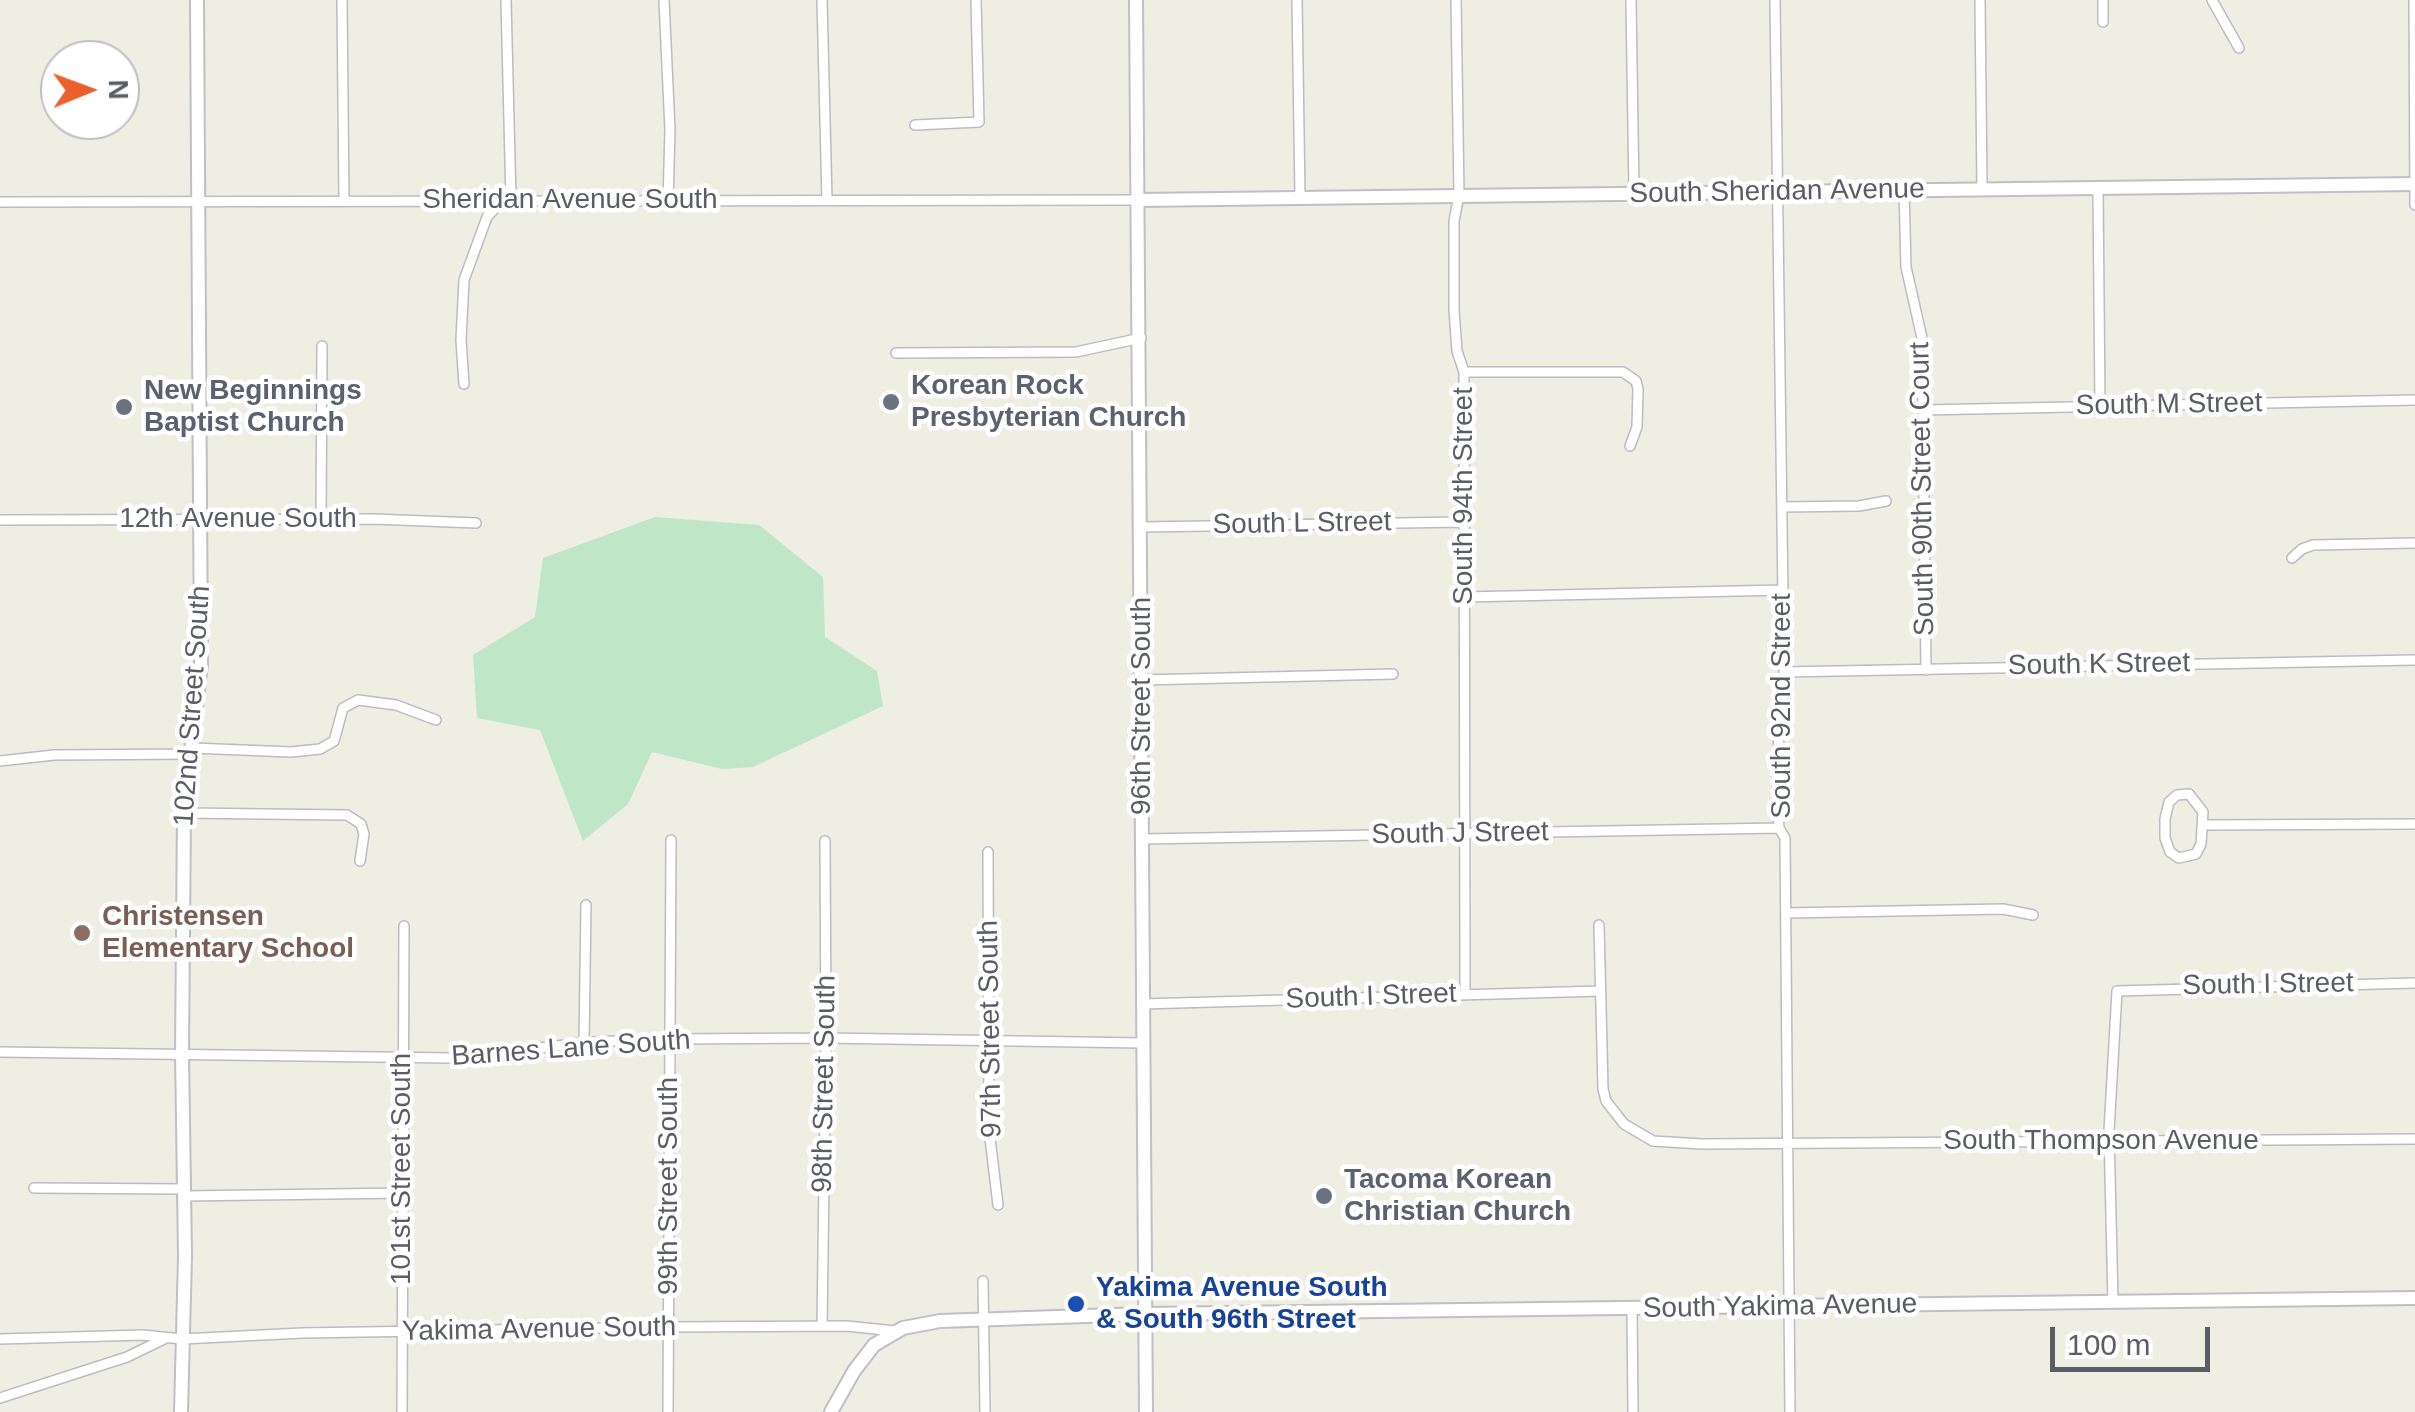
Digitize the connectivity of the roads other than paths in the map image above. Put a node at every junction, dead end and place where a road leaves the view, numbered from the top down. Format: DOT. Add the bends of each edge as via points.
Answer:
graph roads {
  1 [pos="198,0"];
  2 [pos="342,0"];
  3 [pos="506,0"];
  4 [pos="664,0"];
  5 [pos="822,0"];
  6 [pos="976,0"];
  7 [pos="1136,0"];
  8 [pos="1296,0"];
  9 [pos="1456,0"];
  10 [pos="1631,0"];
  11 [pos="1775,0"];
  12 [pos="2103,0"];
  13 [pos="2212,0"];
  14 [pos="2414,0"];
  15 [pos="1980,1"];
  16 [pos="2103,22"];
  17 [pos="2239,48"];
  18 [pos="915,125"];
  19 [pos="2415,184"];
  20 [pos="2098,188"];
  21 [pos="1982,189"];
  22 [pos="1904,190"];
  23 [pos="1778,192"];
  24 [pos="1634,193"];
  25 [pos="1460,195"];
  26 [pos="1300,197"];
  27 [pos="196,200"];
  28 [pos="344,200"];
  29 [pos="827,200"];
  30 [pos="1139,200"];
  31 [pos="507,201"];
  32 [pos="668,201"];
  33 [pos="0,202"];
  34 [pos="2415,205"];
  35 [pos="1141,338"];
  36 [pos="322,346"];
  37 [pos="896,353"];
  38 [pos="1464,372"];
  39 [pos="464,384"];
  40 [pos="2415,400"];
  41 [pos="2100,407"];
  42 [pos="1923,410"];
  43 [pos="1630,446"];
  44 [pos="1886,502"];
  45 [pos="1782,507"];
  46 [pos="202,519"];
  47 [pos="321,519"];
  48 [pos="0,520"];
  49 [pos="1463,522"];
  50 [pos="476,523"];
  51 [pos="1142,527"];
  52 [pos="2415,543"];
  53 [pos="2292,558"];
  54 [pos="1783,590"];
  55 [pos="1464,597"];
  56 [pos="2415,660"];
  57 [pos="1926,670"];
  58 [pos="1784,672"];
  59 [pos="1393,674"];
  60 [pos="1142,680"];
  61 [pos="436,720"];
  62 [pos="193,751"];
  63 [pos="0,761"];
  64 [pos="184,813"];
  65 [pos="2415,824"];
  66 [pos="2204,825"];
  67 [pos="1779,828"];
  68 [pos="1465,835"];
  69 [pos="1142,839"];
  70 [pos="671,840"];
  71 [pos="825,842"];
  72 [pos="988,852"];
  73 [pos="360,861"];
  74 [pos="586,905"];
  75 [pos="1786,913"];
  76 [pos="2033,915"];
  77 [pos="1599,925"];
  78 [pos="404,926"];
  79 [pos="2415,982"];
  80 [pos="1600,991"];
  81 [pos="1465,994"];
  82 [pos="1142,1004"];
  83 [pos="826,1038"];
  84 [pos="670,1039"];
  85 [pos="989,1040"];
  86 [pos="584,1043"];
  87 [pos="1142,1043"];
  88 [pos="0,1052"];
  89 [pos="182,1054"];
  90 [pos="402,1058"];
  91 [pos="2415,1139"];
  92 [pos="2110,1141"];
  93 [pos="1787,1143"];
  94 [pos="34,1188"];
  95 [pos="403,1192"];
  96 [pos="184,1193"];
  97 [pos="998,1205"];
  98 [pos="983,1281"];
  99 [pos="2415,1298"];
  100 [pos="2113,1302"];
  101 [pos="1789,1306"];
  102 [pos="1632,1309"];
  103 [pos="1145,1314"];
  104 [pos="984,1319"];
  105 [pos="822,1326"];
  106 [pos="668,1327"];
  107 [pos="895,1331"];
  108 [pos="401,1334"];
  109 [pos="0,1339"];
  110 [pos="182,1339"];
  111 [pos="164,1340"];
  112 [pos="0,1398"];
  113 [pos="180,1412"];
  114 [pos="402,1412"];
  115 [pos="668,1412"];
  116 [pos="831,1412"];
  117 [pos="985,1412"];
  118 [pos="1146,1412"];
  119 [pos="1633,1412"];
  120 [pos="1790,1412"];
  1 -- 27 [label="main road, 102nd Street South"];
  2 -- 28 [label="street"];
  3 -- 31 [label="street"];
  4 -- 32 [label="street"];
  5 -- 29 [label="street"];
  6 -- 18 [label="street" via="979,122"];
  7 -- 30 [label="main road, 96th Street South"];
  8 -- 26 [label="street"];
  9 -- 25 [label="street, South 94th Street"];
  10 -- 24 [label="street"];
  11 -- 23 [label="street, South 92nd Street"];
  12 -- 16 [label="street"];
  13 -- 17 [label="street"];
  14 -- 19 [label="street"];
  15 -- 21 [label="street"];
  19 -- 20 [label="main road, South Sheridan Avenue"];
  19 -- 34 [label="street"];
  20 -- 21 [label="main road, South Sheridan Avenue"];
  20 -- 41 [label="street"];
  21 -- 22 [label="main road, South Sheridan Avenue"];
  22 -- 23 [label="main road, South Sheridan Avenue"];
  22 -- 42 [label="street, South 90th Street Court" via="1906,266 1922,338"];
  23 -- 24 [label="main road, South Sheridan Avenue"];
  23 -- 45 [label="street, South 92nd Street"];
  24 -- 25 [label="main road, South Sheridan Avenue"];
  25 -- 26 [label="main road, South Sheridan Avenue"];
  25 -- 38 [label="street, South 94th Street" via="1454,310"];
  26 -- 30 [label="main road, South Sheridan Avenue"];
  27 -- 28 [label="street, Sheridan Avenue South"];
  27 -- 33 [label="street, Sheridan Avenue South"];
  27 -- 46 [label="main road, 102nd Street South"];
  28 -- 31 [label="street, Sheridan Avenue South"];
  29 -- 30 [label="street, Sheridan Avenue South"];
  29 -- 32 [label="street, Sheridan Avenue South"];
  30 -- 35 [label="main road, 96th Street South"];
  31 -- 32 [label="street, Sheridan Avenue South"];
  31 -- 39 [label="street" via="487,217 464,280"];
  35 -- 37 [label="street" via="1076,352"];
  35 -- 51 [label="main road, 96th Street South"];
  36 -- 47 [label="street"];
  38 -- 43 [label="street" via="1630,375 1638,389"];
  38 -- 49 [label="street, South 94th Street"];
  40 -- 41 [label="street, South M Street"];
  41 -- 42 [label="street, South M Street"];
  42 -- 57 [label="street, South 90th Street Court"];
  44 -- 45 [label="street"];
  45 -- 54 [label="street, South 92nd Street"];
  46 -- 47 [label="street, 12th Avenue South"];
  46 -- 48 [label="street, 12th Avenue South"];
  46 -- 62 [label="main road, 102nd Street South"];
  47 -- 50 [label="street, 12th Avenue South"];
  49 -- 51 [label="street, South L Street"];
  49 -- 55 [label="street, South 94th Street"];
  51 -- 60 [label="main road, 96th Street South"];
  52 -- 53 [label="street" via="2312,545"];
  54 -- 55 [label="street"];
  54 -- 58 [label="street, South 92nd Street"];
  55 -- 68 [label="street, South 94th Street"];
  56 -- 57 [label="street, South K Street"];
  57 -- 58 [label="street, South K Street"];
  58 -- 67 [label="street, South 92nd Street"];
  59 -- 60 [label="street"];
  60 -- 69 [label="main road, 96th Street South"];
  61 -- 62 [label="street" via="358,700 343,708 334,741 320,748"];
  62 -- 63 [label="street"];
  62 -- 64 [label="main road, 102nd Street South"];
  64 -- 73 [label="street" via="347,815 364,834"];
  64 -- 89 [label="main road, 102nd Street South"];
  65 -- 66 [label="street"];
  66 -- 66 [label="street" via="2198,802 2177,795 2165,819 2170,852 2179,858 2196,854"];
  67 -- 68 [label="street, South J Street"];
  67 -- 75 [label="street, South 92nd Street" via="1785,838"];
  68 -- 69 [label="street, South J Street"];
  68 -- 81 [label="street, South 94th Street"];
  69 -- 82 [label="main road, 96th Street South"];
  70 -- 84 [label="street, 99th Street South"];
  71 -- 83 [label="street, 98th Street South"];
  72 -- 85 [label="street, 97th Street South"];
  74 -- 86 [label="street"];
  75 -- 76 [label="street" via="2003,909"];
  75 -- 93 [label="street, South 92nd Street"];
  77 -- 80 [label="street, South Thompson Avenue"];
  78 -- 90 [label="street, 101st Street South"];
  79 -- 92 [label="street, South I Street" via="2121,988 2114,995"];
  80 -- 81 [label="street, South I Street"];
  80 -- 93 [label="street, South Thompson Avenue" via="1603,1090 1632,1132 1668,1143"];
  81 -- 82 [label="street, South I Street"];
  82 -- 87 [label="main road, 96th Street South"];
  83 -- 84 [label="street, Barnes Lane South"];
  83 -- 85 [label="street, Barnes Lane South"];
  83 -- 105 [label="street, 98th Street South"];
  84 -- 86 [label="street, Barnes Lane South"];
  84 -- 106 [label="street, 99th Street South"];
  85 -- 87 [label="street, Barnes Lane South"];
  85 -- 97 [label="street, 97th Street South"];
  86 -- 90 [label="street, Barnes Lane South" via="470,1058"];
  87 -- 103 [label="main road, 96th Street South"];
  88 -- 89 [label="street, Barnes Lane South"];
  89 -- 90 [label="street, Barnes Lane South"];
  89 -- 96 [label="main road, 102nd Street South"];
  90 -- 95 [label="street, 101st Street South"];
  91 -- 92 [label="street, South Thompson Avenue"];
  92 -- 93 [label="street, South Thompson Avenue"];
  92 -- 100 [label="street"];
  93 -- 101 [label="street, South 92nd Street"];
  94 -- 96 [label="street"];
  95 -- 96 [label="street"];
  95 -- 108 [label="street, 101st Street South"];
  96 -- 110 [label="main road, 102nd Street South"];
  98 -- 104 [label="street"];
  99 -- 100 [label="main road, South Yakima Avenue"];
  100 -- 101 [label="main road, South Yakima Avenue"];
  101 -- 102 [label="main road, South Yakima Avenue"];
  101 -- 120 [label="street, South 92nd Street"];
  102 -- 103 [label="main road, South Yakima Avenue"];
  102 -- 119 [label="street"];
  103 -- 104 [label="main road, Yakima Avenue South"];
  103 -- 118 [label="main road, 96th Street South"];
  104 -- 107 [label="main road, Yakima Avenue South"];
  104 -- 117 [label="street"];
  105 -- 106 [label="street, Yakima Avenue South"];
  105 -- 107 [label="street, Yakima Avenue South"];
  106 -- 108 [label="street, Yakima Avenue South"];
  106 -- 115 [label="street, 99th Street South"];
  107 -- 116 [label="main road" via="864,1354"];
  108 -- 110 [label="street, Yakima Avenue South"];
  108 -- 114 [label="street, 101st Street South"];
  109 -- 111 [label="street"];
  110 -- 111 [label="street, Yakima Avenue South"];
  110 -- 113 [label="main road, 102nd Street South"];
  111 -- 112 [label="street"];
}
